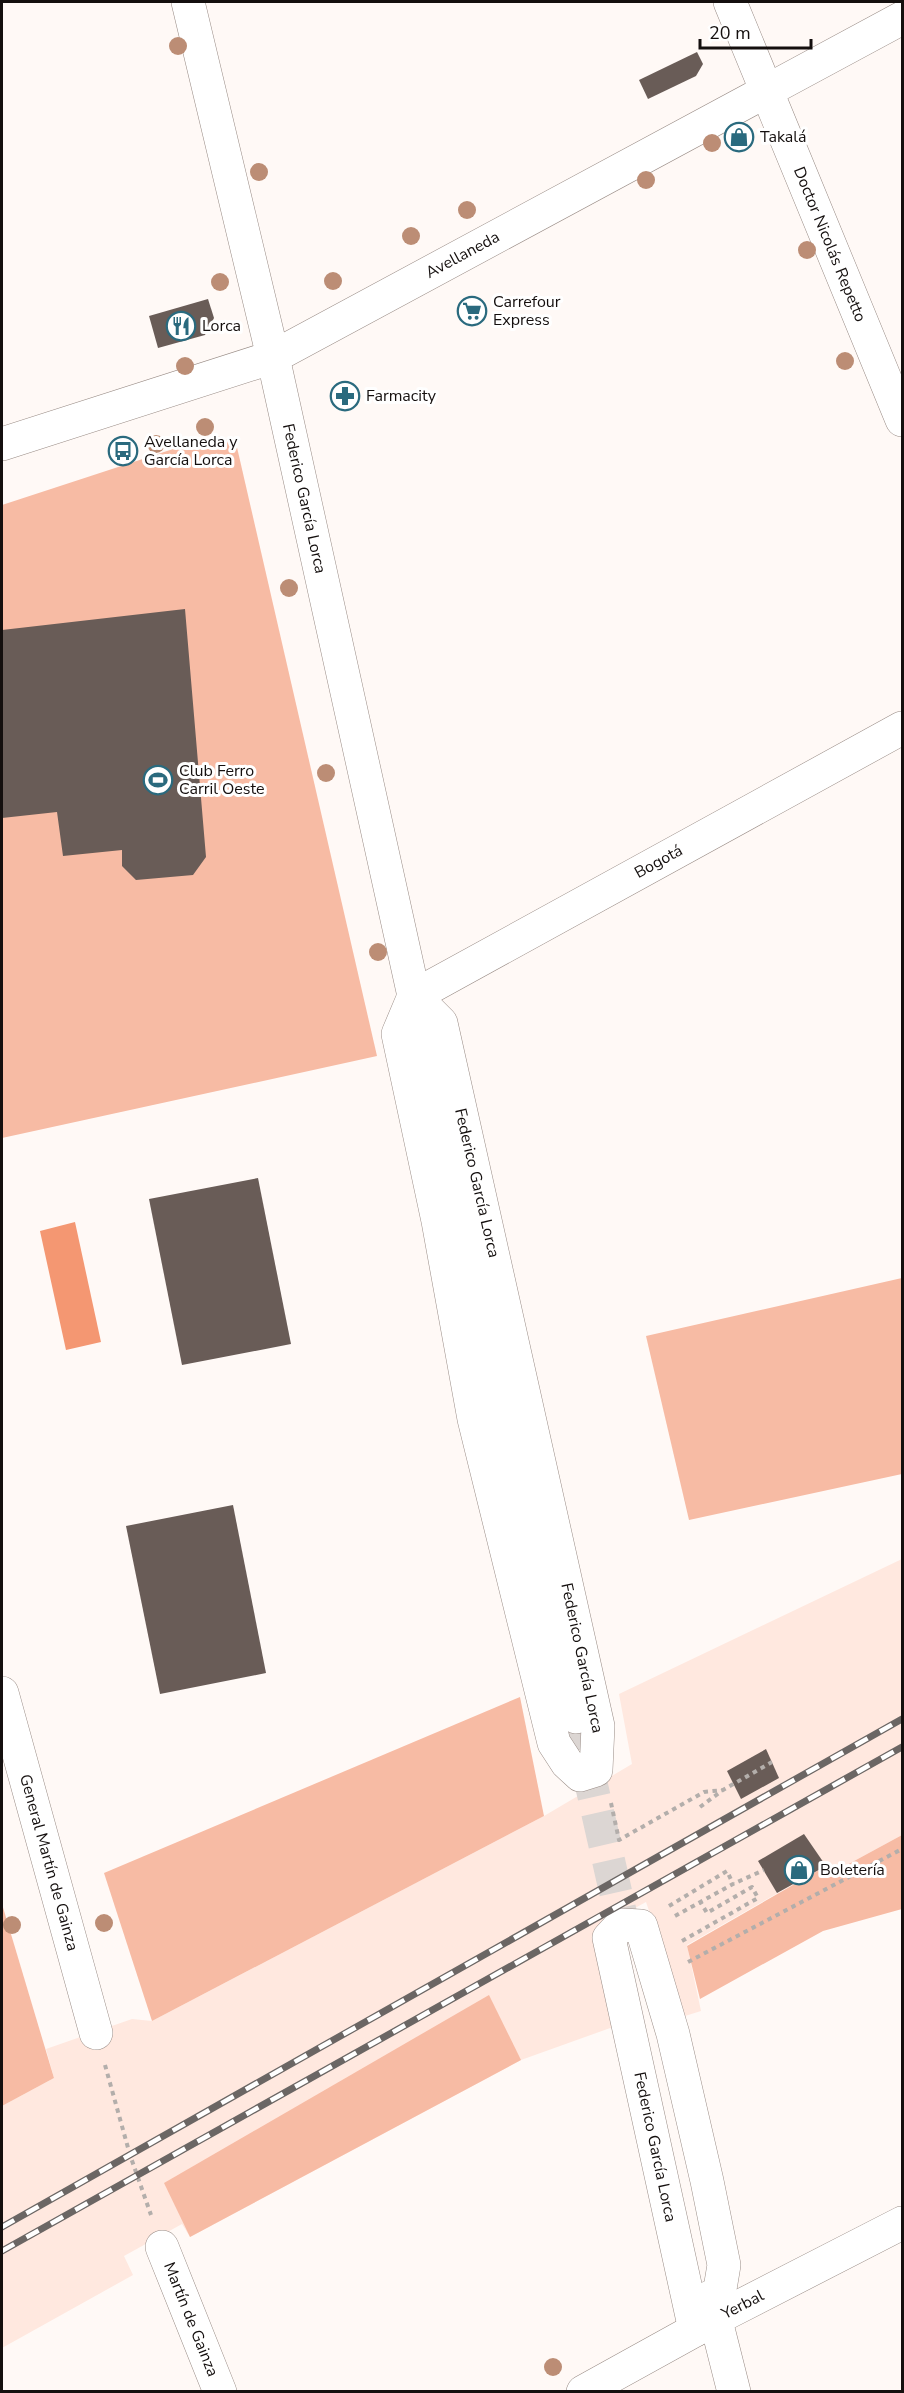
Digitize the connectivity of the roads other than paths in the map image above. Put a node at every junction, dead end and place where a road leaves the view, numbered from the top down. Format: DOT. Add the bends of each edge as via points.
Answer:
graph roads {
  1 [pos="188,2"];
  2 [pos="730,2"];
  3 [pos="903,18"];
  4 [pos="768,90"];
  5 [pos="273,357"];
  6 [pos="903,420"];
  7 [pos="2,444"];
  8 [pos="903,728"];
  9 [pos="414,996"];
  10 [pos="2,1693"];
  11 [pos="576,1718"];
  12 [pos="632,1968"];
  13 [pos="96,2033"];
  14 [pos="903,2223"];
  15 [pos="162,2247"];
  16 [pos="705,2324"];
  17 [pos="220,2391"];
  18 [pos="583,2391"];
  19 [pos="734,2391"];
  1 -- 5 [label="street, Federico García Lorca"];
  2 -- 4 [label="street, Doctor Nicolás Repetto"];
  3 -- 4 [label="street, Avellaneda"];
  4 -- 5 [label="street, Avellaneda"];
  4 -- 6 [label="street, Doctor Nicolás Repetto"];
  5 -- 7 [label="street, Avellaneda"];
  5 -- 9 [label="street, Federico García Lorca"];
  8 -- 9 [label="street, Bogotá"];
  9 -- 9 [label="street, Federico García Lorca" via="441,1023 598,1726 596,1770 580,1775 554,1743 474,1419 438,1221 398,1034"];
  9 -- 11 [label="street, Federico García Lorca" via="500,1405"];
  10 -- 13 [label="street, General Martín de Gainza"];
  12 -- 16 [label="street, Federico García Lorca"];
  14 -- 16 [label="street, Yerbal"];
  15 -- 17 [label="street, Martín de Gainza"];
  16 -- 16 [label="street, Federico García Lorca" via="724,2265 708,2181 673,2034 641,1926 621,1925 609,1938"];
  16 -- 18 [label="street, Yerbal"];
  16 -- 19 [label="street, Federico García Lorca"];
}
